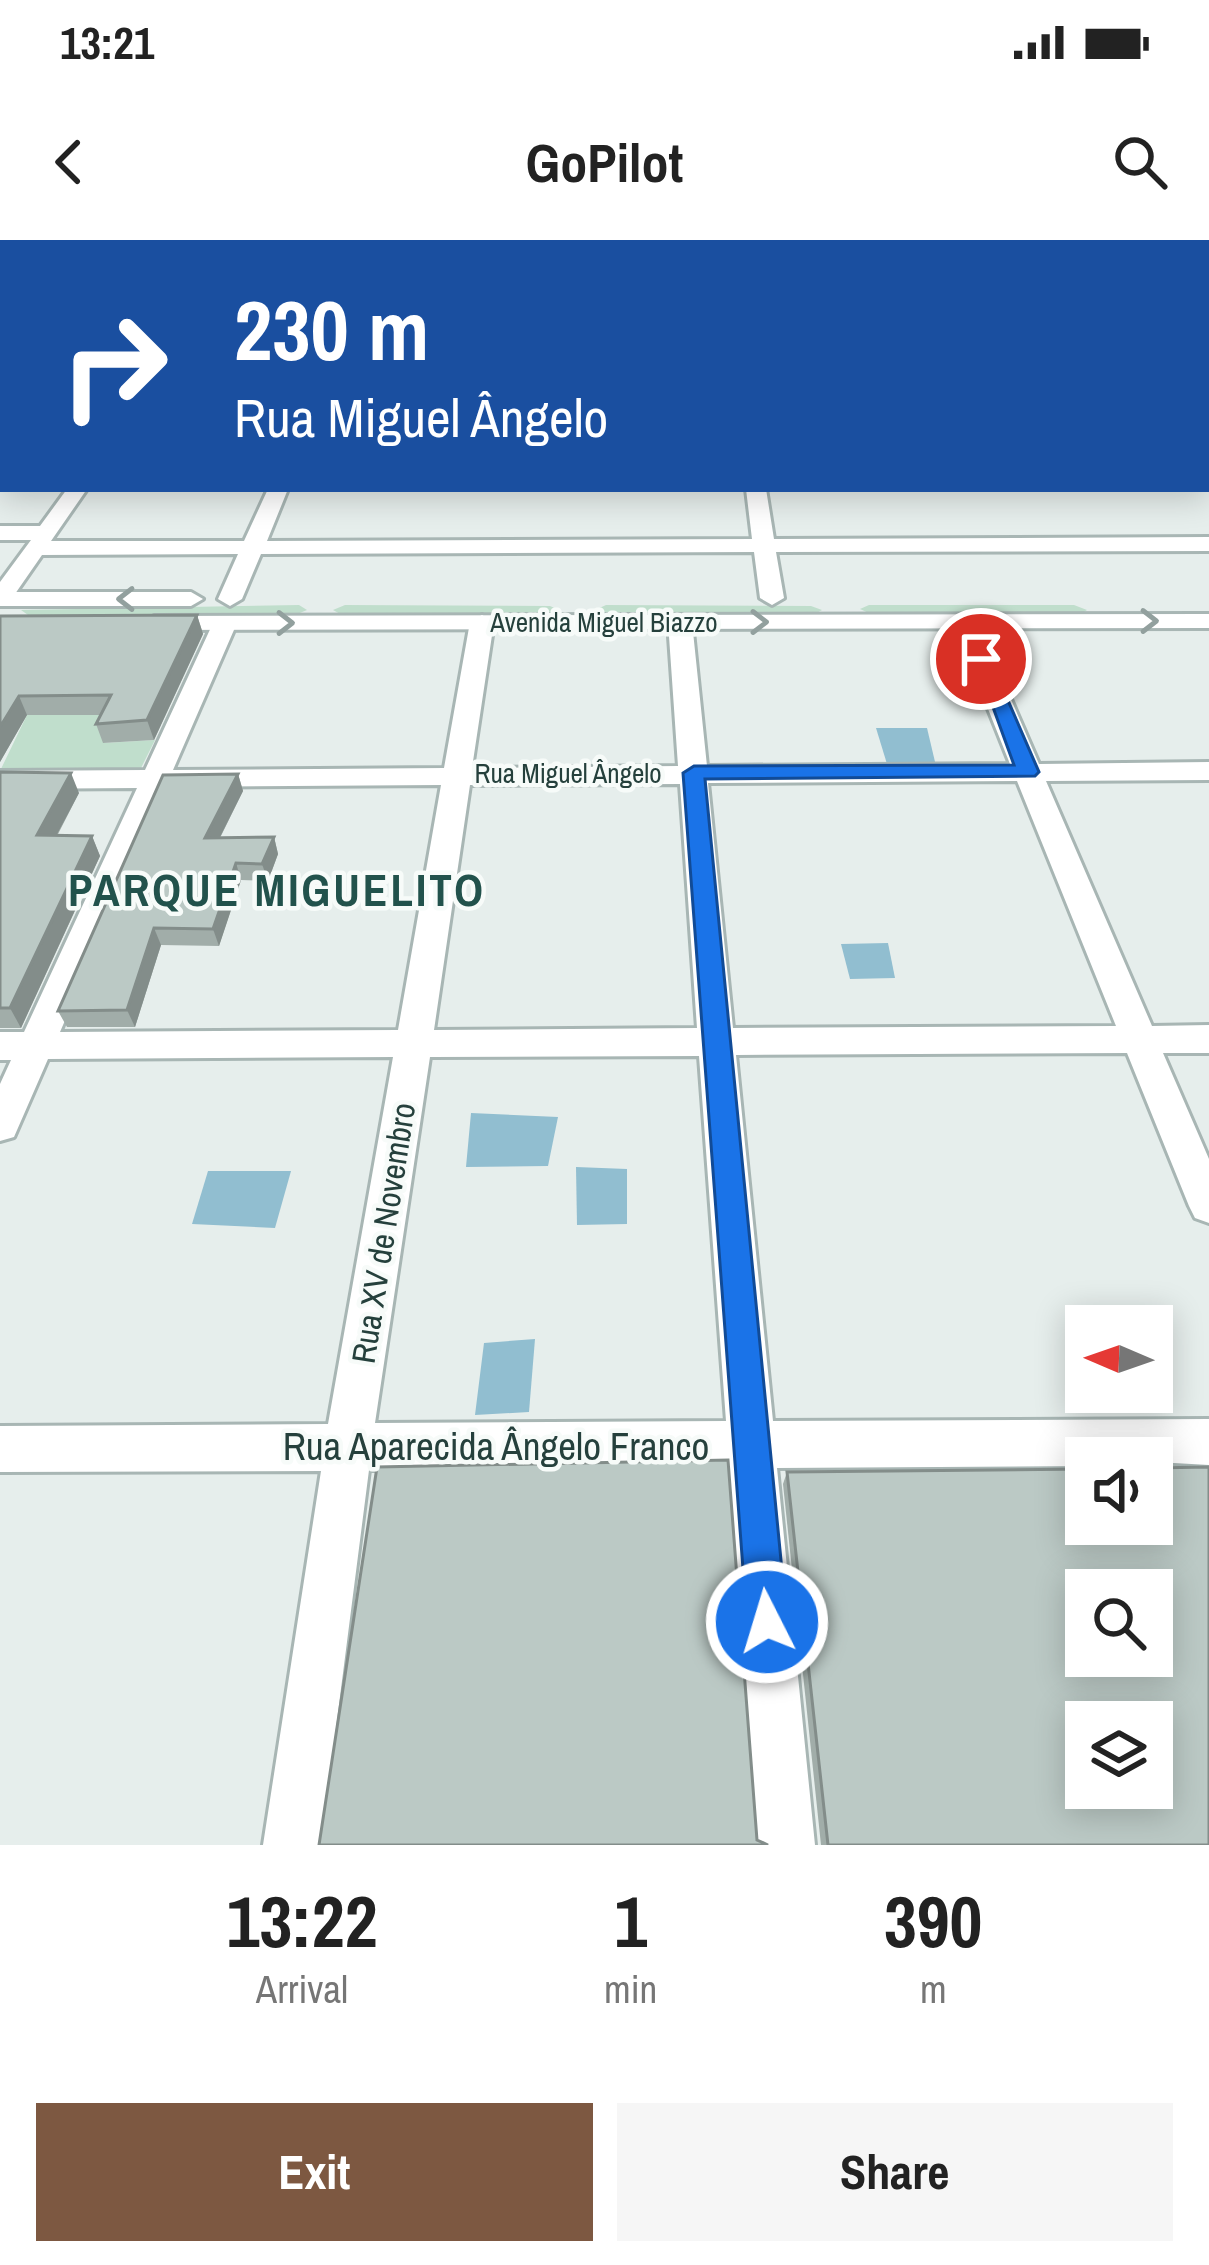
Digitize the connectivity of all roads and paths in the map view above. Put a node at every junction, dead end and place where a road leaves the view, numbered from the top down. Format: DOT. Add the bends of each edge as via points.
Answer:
graph roads {
  1 [pos="74,492"];
  2 [pos="277,492"];
  3 [pos="756,492"];
  4 [pos="0,533"];
  5 [pos="40,540"];
  6 [pos="1209,544"];
  7 [pos="764,546"];
  8 [pos="253,548"];
  9 [pos="772,598"];
  10 [pos="1209,598"];
  11 [pos="5,609"];
  12 [pos="585,610"];
  13 [pos="839,610"];
  14 [pos="228,611"];
  15 [pos="965,621"];
  16 [pos="1209,621"];
  17 [pos="482,622"];
  18 [pos="680,622"];
  19 [pos="1209,771"];
  20 [pos="1028,772"];
  21 [pos="694,773"];
  22 [pos="457,774"];
  23 [pos="156,779"];
  24 [pos="0,780"];
  25 [pos="1209,1039"];
  26 [pos="1138,1040"];
  27 [pos="717,1042"];
  28 [pos="413,1043"];
  29 [pos="17,1046"];
  30 [pos="0,1126"];
  31 [pos="1209,1206"];
  32 [pos="1209,1442"];
  33 [pos="752,1444"];
  34 [pos="348,1447"];
  35 [pos="0,1449"];
  36 [pos="292,1845"];
  37 [pos="786,1845"];
  1 -- 5 [label="street"];
  2 -- 8 [label="street"];
  3 -- 7 [label="street"];
  4 -- 5 [label="street"];
  5 -- 8 [label="street"];
  5 -- 11 [label="street"];
  6 -- 7 [label="street"];
  7 -- 8 [label="street"];
  7 -- 9 [label="street"];
  8 -- 14 [label="street"];
  9 -- 12 [label="street, Avenida Miguel Biazzo"];
  9 -- 13 [label="street, Avenida Miguel Biazzo"];
  10 -- 13 [label="street, Avenida Miguel Biazzo"];
  11 -- 14 [label="street, Avenida Miguel Biazzo"];
  12 -- 14 [label="street, Avenida Miguel Biazzo"];
  12 -- 17 [label="street, Avenida Miguel Biazzo"];
  12 -- 18 [label="street, Avenida Miguel Biazzo"];
  13 -- 15 [label="street, Avenida Miguel Biazzo"];
  18 -- 13 [label="street, Avenida Miguel Biazzo, one-way"];
  14 -- 17 [label="street, Avenida Miguel Biazzo, one-way"];
  14 -- 23 [label="street"];
  15 -- 16 [label="street, Avenida Miguel Biazzo, one-way"];
  15 -- 20 [label="street"];
  17 -- 22 [label="street, Rua XV de Novembro"];
  18 -- 21 [label="street"];
  19 -- 20 [label="street, Rua Miguel Ângelo"];
  20 -- 21 [label="street, Rua Miguel Ângelo"];
  20 -- 26 [label="street"];
  21 -- 22 [label="street, Rua Miguel Ângelo"];
  21 -- 27 [label="street"];
  22 -- 23 [label="street, Rua Miguel Ângelo"];
  22 -- 28 [label="street, Rua XV de Novembro"];
  23 -- 24 [label="street, Rua Miguel Ângelo"];
  23 -- 29 [label="street"];
  25 -- 26 [label="street"];
  26 -- 27 [label="street"];
  26 -- 31 [label="street"];
  27 -- 28 [label="street"];
  27 -- 33 [label="street"];
  28 -- 29 [label="street"];
  28 -- 34 [label="street, Rua XV de Novembro"];
  29 -- 30 [label="street"];
  32 -- 33 [label="street, Rua Aparecida Ângelo Franco"];
  33 -- 34 [label="street, Rua Aparecida Ângelo Franco"];
  33 -- 37 [label="street"];
  34 -- 35 [label="street, Rua Aparecida Ângelo Franco"];
  34 -- 36 [label="street, Rua XV de Novembro"];
}
